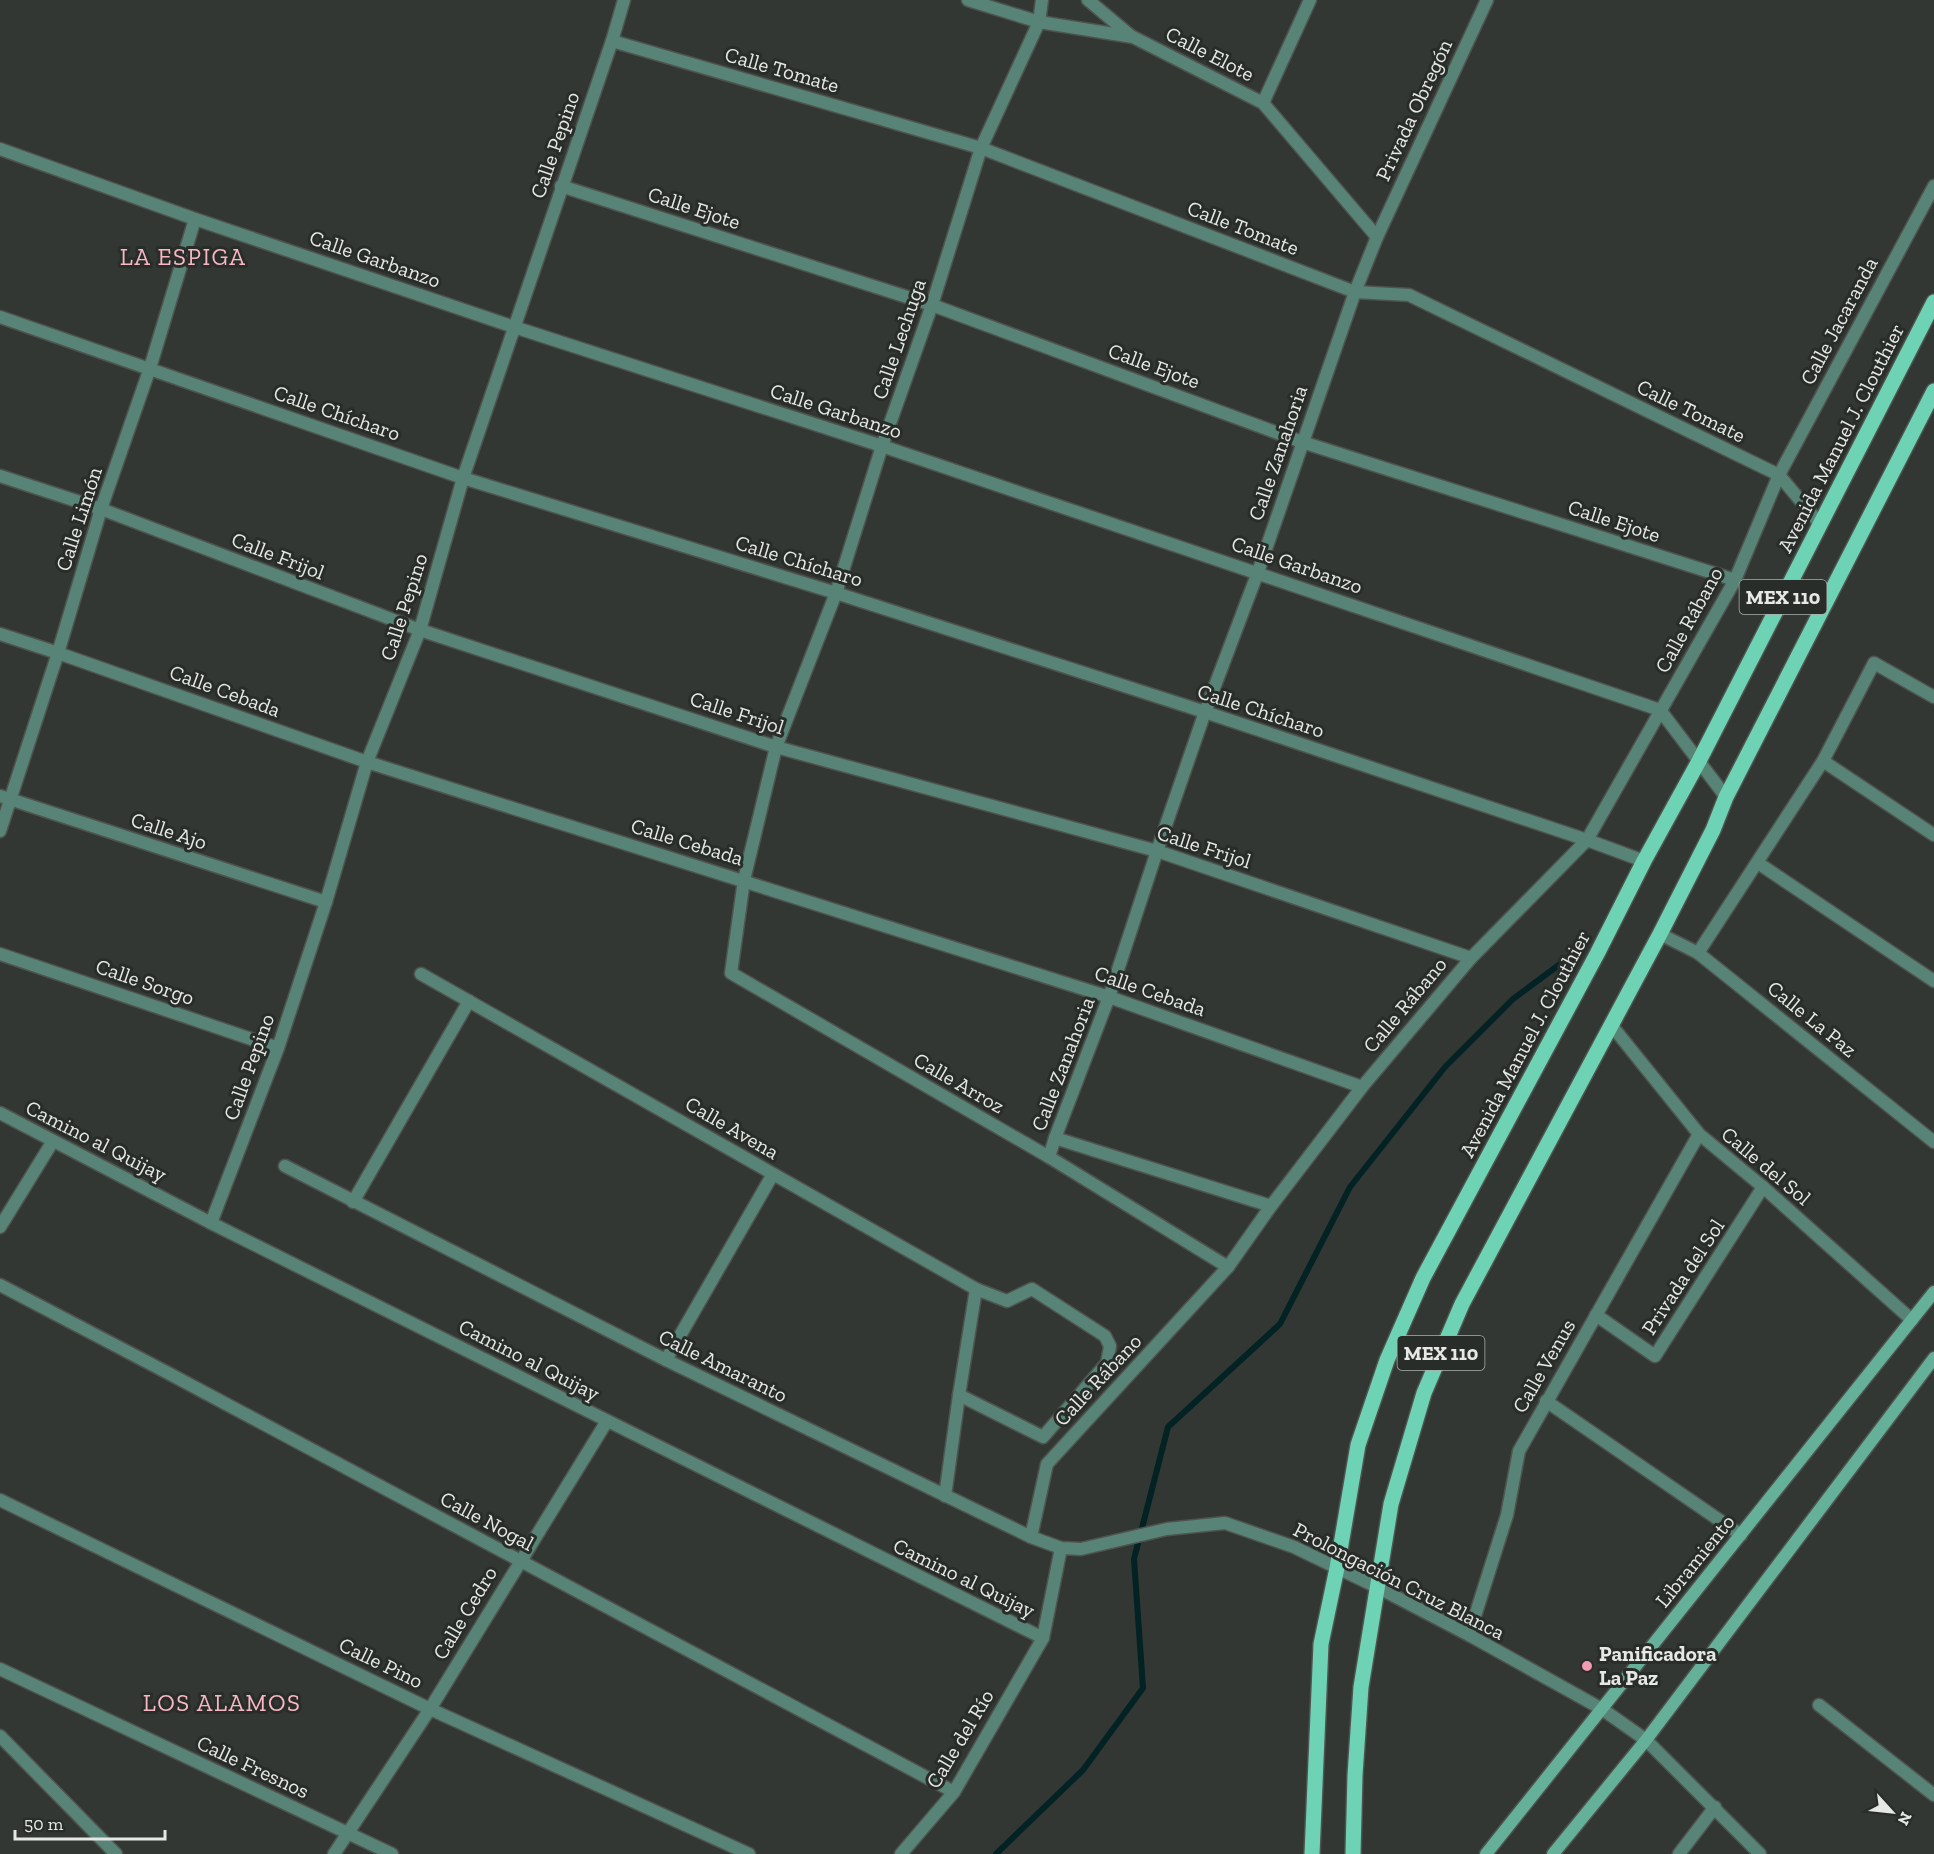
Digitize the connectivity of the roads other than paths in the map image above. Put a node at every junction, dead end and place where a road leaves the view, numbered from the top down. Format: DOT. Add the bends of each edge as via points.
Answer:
graph roads {
  1 [pos="624,0"];
  2 [pos="968,0"];
  3 [pos="1042,0"];
  4 [pos="1088,0"];
  5 [pos="1310,0"];
  6 [pos="1486,0"];
  7 [pos="1039,22"];
  8 [pos="1133,37"];
  9 [pos="612,40"];
  10 [pos="1263,104"];
  11 [pos="981,148"];
  12 [pos="0,149"];
  13 [pos="561,186"];
  14 [pos="1934,186"];
  15 [pos="195,219"];
  16 [pos="1377,237"];
  17 [pos="1355,292"];
  18 [pos="1934,302"];
  19 [pos="932,305"];
  20 [pos="0,317"];
  21 [pos="514,327"];
  22 [pos="150,368"];
  23 [pos="1934,391"];
  24 [pos="1302,442"];
  25 [pos="882,446"];
  26 [pos="1779,475"];
  27 [pos="0,476"];
  28 [pos="463,478"];
  29 [pos="101,510"];
  30 [pos="1820,524"];
  31 [pos="1258,572"];
  32 [pos="1735,580"];
  33 [pos="836,593"];
  34 [pos="420,630"];
  35 [pos="0,634"];
  36 [pos="58,653"];
  37 [pos="1934,697"];
  38 [pos="1660,710"];
  39 [pos="1205,712"];
  40 [pos="776,747"];
  41 [pos="1699,761"];
  42 [pos="1823,761"];
  43 [pos="367,762"];
  44 [pos="1726,797"];
  45 [pos="5,798"];
  46 [pos="0,831"];
  47 [pos="1934,835"];
  48 [pos="1587,840"];
  49 [pos="1157,851"];
  50 [pos="1644,861"];
  51 [pos="1758,863"];
  52 [pos="744,880"];
  53 [pos="326,902"];
  54 [pos="1660,934"];
  55 [pos="1698,953"];
  56 [pos="0,954"];
  57 [pos="1471,958"];
  58 [pos="1934,966"];
  59 [pos="731,973"];
  60 [pos="421,974"];
  61 [pos="1931,979"];
  62 [pos="1109,997"];
  63 [pos="469,1002"];
  64 [pos="1612,1026"];
  65 [pos="278,1048"];
  66 [pos="1362,1087"];
  67 [pos="0,1113"];
  68 [pos="1699,1134"];
  69 [pos="1055,1138"];
  70 [pos="1934,1140"];
  71 [pos="53,1141"];
  72 [pos="1049,1157"];
  73 [pos="285,1166"];
  74 [pos="773,1174"];
  75 [pos="1763,1187"];
  76 [pos="353,1202"];
  77 [pos="1270,1206"];
  78 [pos="211,1223"];
  79 [pos="0,1227"];
  80 [pos="1228,1268"];
  81 [pos="0,1285"];
  82 [pos="976,1289"];
  83 [pos="1934,1292"];
  84 [pos="1596,1315"];
  85 [pos="1912,1320"];
  86 [pos="1934,1358"];
  87 [pos="666,1360"];
  88 [pos="959,1395"];
  89 [pos="1546,1401"];
  90 [pos="607,1421"];
  91 [pos="945,1496"];
  92 [pos="0,1500"];
  93 [pos="1741,1535"];
  94 [pos="1030,1537"];
  95 [pos="1060,1548"];
  96 [pos="1081,1549"];
  97 [pos="520,1561"];
  98 [pos="1337,1568"];
  99 [pos="1377,1587"];
  100 [pos="1469,1635"];
  101 [pos="1042,1638"];
  102 [pos="0,1669"];
  103 [pos="1819,1705"];
  104 [pos="430,1709"];
  105 [pos="1602,1709"];
  106 [pos="0,1736"];
  107 [pos="1646,1740"];
  108 [pos="954,1792"];
  109 [pos="1934,1795"];
  110 [pos="1715,1807"];
  111 [pos="347,1833"];
  112 [pos="116,1854"];
  113 [pos="334,1854"];
  114 [pos="392,1854"];
  115 [pos="749,1854"];
  116 [pos="901,1854"];
  117 [pos="1312,1854"];
  118 [pos="1353,1854"];
  119 [pos="1486,1854"];
  120 [pos="1553,1854"];
  121 [pos="1679,1854"];
  122 [pos="1760,1854"];
  1 -- 9 [label="street, Calle Pepino"];
  2 -- 7 [label="street, Calle Elote"];
  3 -- 7 [label="street, Calle Lechuga"];
  4 -- 8 [label="street"];
  5 -- 10 [label="street"];
  6 -- 16 [label="street, Privada Obregón"];
  7 -- 8 [label="street, Calle Elote"];
  7 -- 11 [label="street, Calle Lechuga"];
  8 -- 10 [label="street, Calle Elote"];
  9 -- 11 [label="street, Calle Tomate"];
  9 -- 13 [label="street, Calle Pepino"];
  10 -- 16 [label="street, Calle Elote"];
  11 -- 17 [label="street, Calle Tomate"];
  11 -- 19 [label="street, Calle Lechuga"];
  12 -- 15 [label="street, Calle Garbanzo"];
  13 -- 19 [label="street, Calle Ejote"];
  13 -- 21 [label="street, Calle Pepino"];
  14 -- 26 [label="street, Calle Jacaranda"];
  15 -- 21 [label="street, Calle Garbanzo"];
  15 -- 22 [label="street, Calle Limón"];
  16 -- 17 [label="street, Calle Zanahoria"];
  17 -- 24 [label="street, Calle Zanahoria"];
  17 -- 26 [label="street, Calle Tomate" via="1409,296"];
  18 -- 30 [label="main road, Avenida Manuel J. Clouthier / MEX 110"];
  19 -- 24 [label="street, Calle Ejote"];
  19 -- 25 [label="street, Calle Lechuga"];
  20 -- 22 [label="street, Calle Chícharo"];
  21 -- 25 [label="street, Calle Garbanzo"];
  21 -- 28 [label="street, Calle Pepino"];
  22 -- 28 [label="street, Calle Chícharo"];
  22 -- 29 [label="street, Calle Limón"];
  23 -- 44 [label="main road, MEX 110"];
  24 -- 31 [label="street, Calle Zanahoria"];
  24 -- 32 [label="street, Calle Ejote"];
  25 -- 31 [label="street, Calle Garbanzo"];
  25 -- 33 [label="street, Calle Lechuga"];
  26 -- 30 [label="street, Calle Tomate"];
  26 -- 32 [label="street, Calle Rábano"];
  27 -- 29 [label="street, Calle Frijol"];
  28 -- 33 [label="street, Calle Chícharo"];
  28 -- 34 [label="street, Calle Pepino"];
  29 -- 34 [label="street, Calle Frijol"];
  29 -- 36 [label="street, Calle Limón"];
  30 -- 41 [label="main road, Avenida Manuel J. Clouthier / MEX 110"];
  31 -- 38 [label="street, Calle Garbanzo"];
  31 -- 39 [label="street, Calle Zanahoria"];
  32 -- 38 [label="street, Calle Rábano"];
  33 -- 39 [label="street, Calle Chícharo"];
  33 -- 40 [label="street, Calle Lechuga"];
  34 -- 40 [label="street, Calle Frijol"];
  34 -- 43 [label="street, Calle Pepino"];
  35 -- 36 [label="street, Calle Cebada"];
  36 -- 43 [label="street, Calle Cebada"];
  36 -- 45 [label="street, Calle Limón"];
  37 -- 42 [label="street" via="1874,663"];
  38 -- 41 [label="street"];
  38 -- 48 [label="street, Calle Rábano"];
  39 -- 48 [label="street, Calle Chícharo"];
  39 -- 49 [label="street, Calle Zanahoria"];
  40 -- 49 [label="street, Calle Frijol"];
  40 -- 52 [label="street, Calle Lechuga"];
  41 -- 44 [label="street"];
  41 -- 50 [label="main road, Avenida Manuel J. Clouthier / MEX 110"];
  42 -- 47 [label="street"];
  42 -- 51 [label="street"];
  43 -- 52 [label="street, Calle Cebada"];
  43 -- 53 [label="street, Calle Pepino"];
  44 -- 54 [label="main road, MEX 110"];
  45 -- 46 [label="street, Calle Limón"];
  45 -- 53 [label="street, Calle Ajo"];
  48 -- 50 [label="street, Calle Chícharo"];
  48 -- 57 [label="street, Calle Rábano"];
  49 -- 57 [label="street, Calle Frijol"];
  49 -- 62 [label="street, Calle Zanahoria"];
  50 -- 98 [label="main road, Avenida Manuel J. Clouthier / MEX 110" via="1423,1278 1387,1360 1358,1445"];
  51 -- 55 [label="street"];
  51 -- 61 [label="street"];
  52 -- 59 [label="street, Calle Lechuga"];
  52 -- 62 [label="street, Calle Cebada"];
  53 -- 65 [label="street, Calle Pepino"];
  54 -- 55 [label="street, Calle La Paz"];
  54 -- 64 [label="main road, MEX 110"];
  55 -- 70 [label="street, Calle La Paz"];
  56 -- 65 [label="street, Calle Sorgo"];
  57 -- 66 [label="street, Calle Rábano"];
  58 -- 61 [label="street"];
  59 -- 72 [label="street, Calle Arroz"];
  60 -- 63 [label="street, Calle Avena"];
  62 -- 66 [label="street, Calle Cebada"];
  62 -- 69 [label="street, Calle Zanahoria"];
  63 -- 74 [label="street, Calle Avena"];
  63 -- 76 [label="street"];
  64 -- 68 [label="street, Calle del Sol"];
  64 -- 99 [label="main road, MEX 110" via="1457,1314 1424,1394 1391,1504"];
  65 -- 78 [label="street, Calle Pepino"];
  66 -- 77 [label="street, Calle Rábano"];
  67 -- 71 [label="street, Camino al Quijay"];
  68 -- 75 [label="street, Calle del Sol"];
  68 -- 84 [label="street, Calle Venus"];
  69 -- 72 [label="street, Calle Zanahoria"];
  69 -- 77 [label="street"];
  71 -- 78 [label="street, Camino al Quijay"];
  71 -- 79 [label="street"];
  72 -- 80 [label="street, Calle Arroz"];
  73 -- 76 [label="street, Calle Amaranto"];
  74 -- 82 [label="street, Calle Avena"];
  74 -- 87 [label="street"];
  75 -- 84 [label="street, Privada del Sol" via="1655,1356"];
  75 -- 85 [label="street, Calle del Sol"];
  76 -- 87 [label="street, Calle Amaranto"];
  77 -- 80 [label="street, Calle Rábano"];
  78 -- 90 [label="street, Camino al Quijay"];
  80 -- 94 [label="street, Calle Rábano" via="1047,1464"];
  81 -- 97 [label="street, Calle Nogal"];
  82 -- 88 [label="street"];
  82 -- 88 [label="street, Calle Avena" via="1007,1301 1032,1289 1105,1336 1110,1346 1107,1363 1043,1437"];
  83 -- 85 [label="main road, Libramiento"];
  84 -- 89 [label="street, Calle Venus"];
  85 -- 93 [label="main road, Libramiento"];
  86 -- 107 [label="main road"];
  87 -- 91 [label="street, Calle Amaranto"];
  88 -- 91 [label="street"];
  89 -- 93 [label="street"];
  89 -- 100 [label="street, Calle Venus" via="1519,1451 1507,1515"];
  90 -- 97 [label="street, Calle Cedro"];
  90 -- 101 [label="street, Camino al Quijay"];
  91 -- 94 [label="street, Calle Amaranto"];
  92 -- 104 [label="street, Calle Pino"];
  93 -- 105 [label="main road, Libramiento"];
  94 -- 95 [label="street, Calle Amaranto"];
  95 -- 96 [label="street, Calle Amaranto"];
  95 -- 101 [label="street, Calle del Río"];
  96 -- 98 [label="street, Prolongación Cruz Blanca" via="1167,1529 1225,1523 1294,1547"];
  97 -- 104 [label="street, Calle Cedro"];
  97 -- 108 [label="street, Calle Nogal"];
  98 -- 99 [label="street, Prolongación Cruz Blanca"];
  98 -- 117 [label="main road, Avenida Manuel J. Clouthier / MEX 110" via="1321,1644"];
  99 -- 100 [label="street, Prolongación Cruz Blanca"];
  99 -- 118 [label="main road, MEX 110" via="1361,1687"];
  100 -- 105 [label="street, Prolongación Cruz Blanca"];
  101 -- 108 [label="street, Calle del Río"];
  102 -- 111 [label="street, Calle Fresnos"];
  103 -- 109 [label="street"];
  104 -- 111 [label="street, Calle Cedro"];
  104 -- 115 [label="street, Calle Pino"];
  105 -- 107 [label="street, Prolongación Cruz Blanca"];
  105 -- 119 [label="main road, Libramiento"];
  106 -- 112 [label="street"];
  107 -- 110 [label="street, Prolongación Cruz Blanca"];
  107 -- 120 [label="main road"];
  108 -- 116 [label="street, Calle del Río"];
  110 -- 121 [label="street"];
  110 -- 122 [label="street, Prolongación Cruz Blanca"];
  111 -- 113 [label="street, Calle Cedro"];
  111 -- 114 [label="street, Calle Fresnos"];
}
